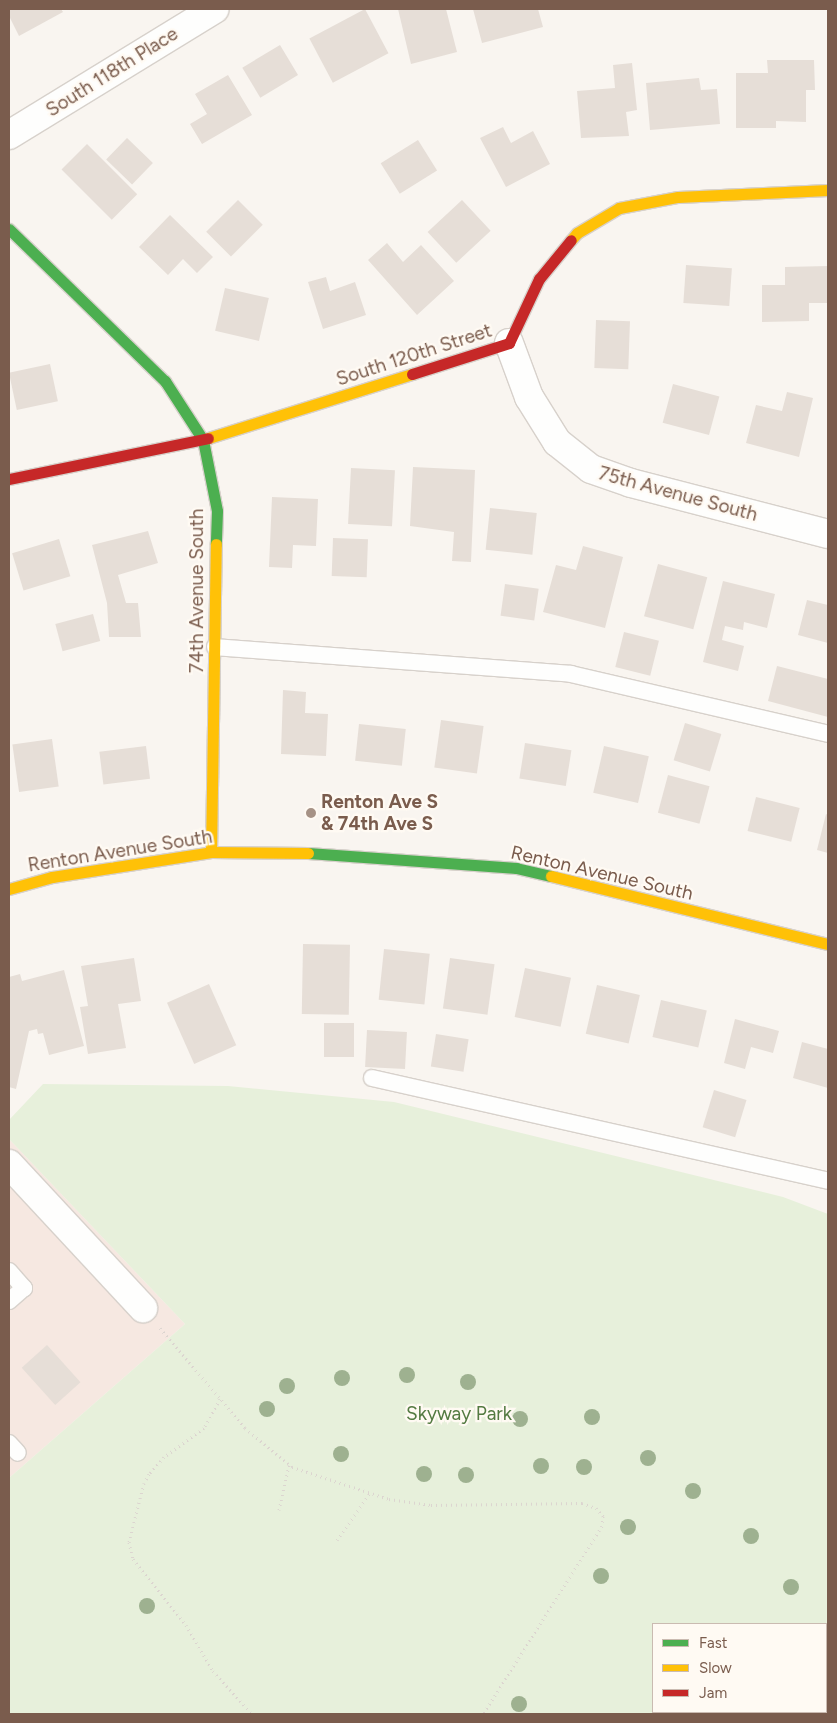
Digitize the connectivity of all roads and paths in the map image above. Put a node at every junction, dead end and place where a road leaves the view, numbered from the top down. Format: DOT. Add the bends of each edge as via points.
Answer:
graph roads {
  1 [pos="215,9"];
  2 [pos="9,135"];
  3 [pos="828,190"];
  4 [pos="9,229"];
  5 [pos="509,343"];
  6 [pos="203,440"];
  7 [pos="9,479"];
  8 [pos="828,534"];
  9 [pos="214,647"];
  10 [pos="828,734"];
  11 [pos="211,852"];
  12 [pos="9,889"];
  13 [pos="828,944"];
  14 [pos="372,1078"];
  15 [pos="9,1164"];
  16 [pos="828,1181"];
  17 [pos="9,1271"];
  18 [pos="9,1301"];
  19 [pos="143,1308"];
  20 [pos="220,1399"];
  21 [pos="289,1465"];
  22 [pos="370,1493"];
  23 [pos="279,1510"];
  24 [pos="337,1540"];
  25 [pos="252,1714"];
  26 [pos="483,1714"];
  1 -- 2 [label="street, South 118th Place"];
  3 -- 5 [label="street, South 120th Street" via="678,197 619,208 577,233 539,279"];
  4 -- 6 [label="street, 74th Avenue South" via="164,381"];
  5 -- 6 [label="street, South 120th Street"];
  5 -- 8 [label="street, 75th Avenue South" via="529,397 557,442 591,469 631,483"];
  6 -- 7 [label="street, South 120th Street"];
  6 -- 9 [label="street, 74th Avenue South" via="217,511"];
  9 -- 10 [label="lane" via="571,674"];
  9 -- 11 [label="street, 74th Avenue South"];
  11 -- 12 [label="street, Renton Avenue South" via="52,877"];
  11 -- 13 [label="street, Renton Avenue South" via="302,853 516,868"];
  14 -- 16 [label="lane"];
  15 -- 19 [label="street"];
  17 -- 18 [label="lane" via="24,1288"];
  19 -- 20 [label="path"];
  20 -- 21 [label="path" via="245,1428"];
  20 -- 25 [label="path" via="204,1428 164,1457 149,1474 129,1542 133,1558 186,1625 213,1670"];
  21 -- 22 [label="path"];
  21 -- 23 [label="path"];
  22 -- 24 [label="path"];
  22 -- 26 [label="path" via="431,1505 582,1503 596,1508 603,1516 602,1526"];
}
